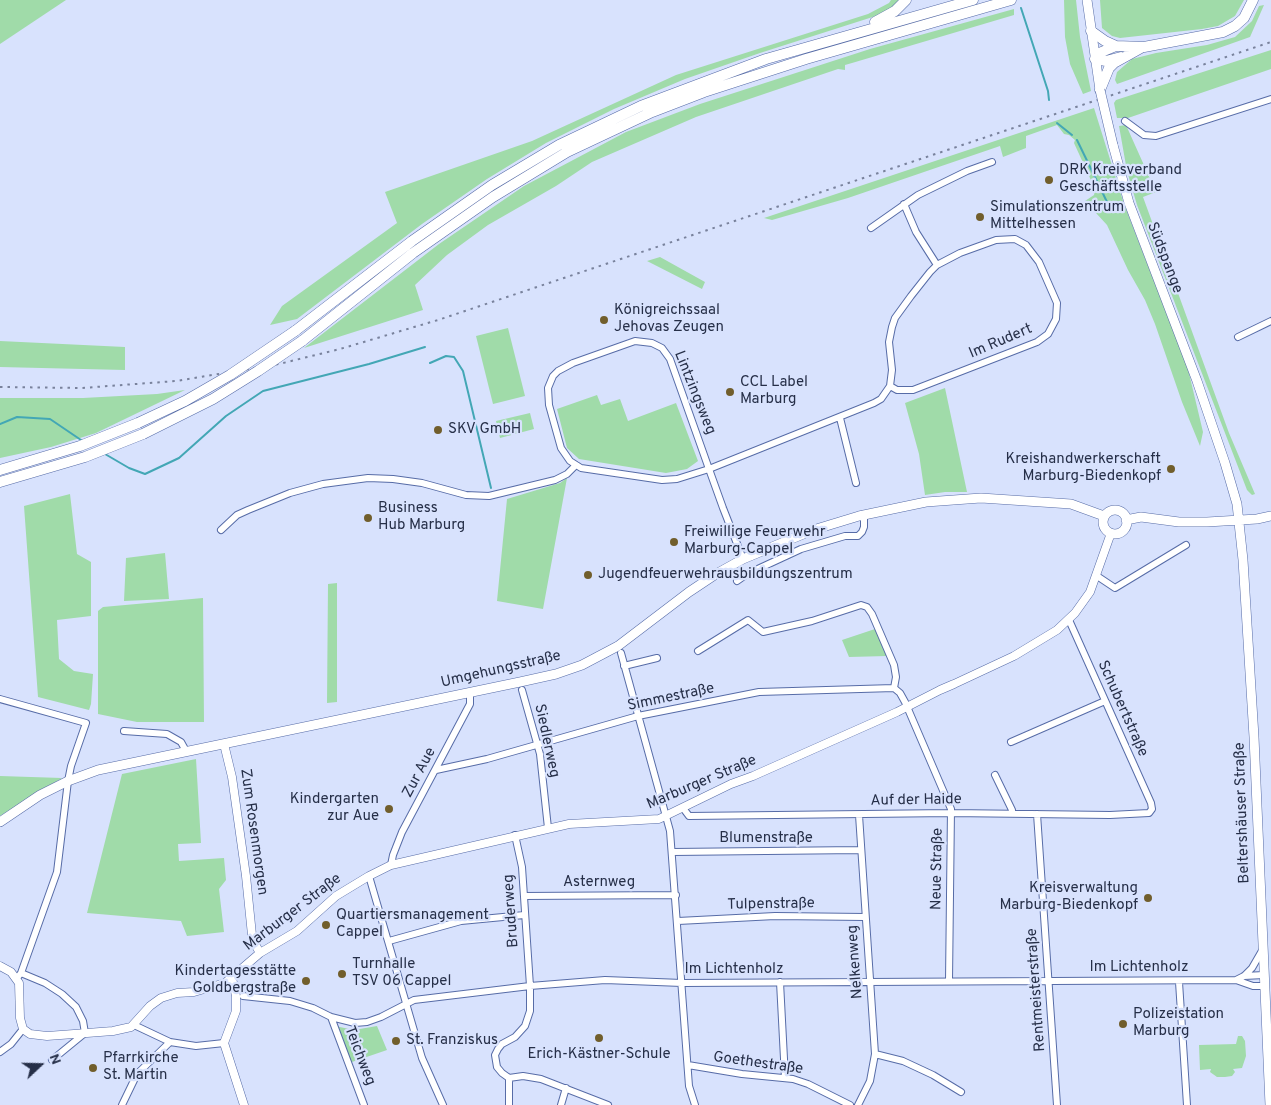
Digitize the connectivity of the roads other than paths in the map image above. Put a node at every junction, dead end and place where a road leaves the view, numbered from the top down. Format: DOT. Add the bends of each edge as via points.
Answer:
graph roads {
  1 [pos="906,0"];
  2 [pos="972,0"];
  3 [pos="1011,0"];
  4 [pos="1251,3"];
  5 [pos="1088,4"];
  6 [pos="1091,31"];
  7 [pos="831,40"];
  8 [pos="1116,46"];
  9 [pos="1144,46"];
  10 [pos="1121,57"];
  11 [pos="1095,59"];
  12 [pos="1102,76"];
  13 [pos="1100,90"];
  14 [pos="1271,99"];
  15 [pos="1125,120"];
  16 [pos="992,162"];
  17 [pos="904,204"];
  18 [pos="872,228"];
  19 [pos="937,265"];
  20 [pos="1271,322"];
  21 [pos="1238,337"];
  22 [pos="890,386"];
  23 [pos="840,418"];
  24 [pos="576,465"];
  25 [pos="709,469"];
  26 [pos="0,470"];
  27 [pos="0,482"];
  28 [pos="856,483"];
  29 [pos="864,514"];
  30 [pos="1104,516"];
  31 [pos="1271,516"];
  32 [pos="1126,520"];
  33 [pos="1238,520"];
  34 [pos="221,530"];
  35 [pos="1112,533"];
  36 [pos="1186,545"];
  37 [pos="743,559"];
  38 [pos="1097,576"];
  39 [pos="737,581"];
  40 [pos="1068,620"];
  41 [pos="698,650"];
  42 [pos="621,653"];
  43 [pos="657,658"];
  44 [pos="624,666"];
  45 [pos="894,688"];
  46 [pos="522,690"];
  47 [pos="470,692"];
  48 [pos="2,699"];
  49 [pos="1105,701"];
  50 [pos="906,706"];
  51 [pos="638,716"];
  52 [pos="124,731"];
  53 [pos="1011,742"];
  54 [pos="224,744"];
  55 [pos="538,745"];
  56 [pos="186,751"];
  57 [pos="436,770"];
  58 [pos="995,775"];
  59 [pos="68,781"];
  60 [pos="683,808"];
  61 [pos="1152,809"];
  62 [pos="951,813"];
  63 [pos="1012,814"];
  64 [pos="1038,814"];
  65 [pos="859,815"];
  66 [pos="666,816"];
  67 [pos="0,822"];
  68 [pos="548,828"];
  69 [pos="515,835"];
  70 [pos="860,850"];
  71 [pos="672,852"];
  72 [pos="391,865"];
  73 [pos="368,876"];
  74 [pos="676,895"];
  75 [pos="524,896"];
  76 [pos="524,915"];
  77 [pos="865,917"];
  78 [pos="678,921"];
  79 [pos="389,941"];
  80 [pos="1263,948"];
  81 [pos="260,953"];
  82 [pos="0,966"];
  83 [pos="19,976"];
  84 [pos="1244,976"];
  85 [pos="1264,976"];
  86 [pos="232,978"];
  87 [pos="1048,980"];
  88 [pos="1236,980"];
  89 [pos="950,981"];
  90 [pos="780,982"];
  91 [pos="871,982"];
  92 [pos="1180,982"];
  93 [pos="682,983"];
  94 [pos="530,986"];
  95 [pos="1265,986"];
  96 [pos="243,996"];
  97 [pos="407,1003"];
  98 [pos="330,1017"];
  99 [pos="134,1025"];
  100 [pos="23,1029"];
  101 [pos="85,1033"];
  102 [pos="170,1042"];
  103 [pos="224,1043"];
  104 [pos="0,1052"];
  105 [pos="875,1054"];
  106 [pos="52,1060"];
  107 [pos="688,1065"];
  108 [pos="509,1078"];
  109 [pos="785,1078"];
  110 [pos="566,1088"];
  111 [pos="960,1092"];
  112 [pos="122,1105"];
  113 [pos="244,1105"];
  114 [pos="364,1105"];
  115 [pos="443,1105"];
  116 [pos="509,1105"];
  117 [pos="561,1105"];
  118 [pos="608,1105"];
  119 [pos="695,1105"];
  120 [pos="850,1105"];
  121 [pos="858,1105"];
  122 [pos="1057,1105"];
  123 [pos="1187,1105"];
  124 [pos="1270,1105"];
  1 -- 7 [label="highway" via="888,16"];
  2 -- 7 [label="highway"];
  3 -- 27 [label="highway, bridge" via="704,92 652,112 567,152 437,236 302,341 236,385 190,411 114,446"];
  4 -- 9 [label="highway" via="1239,23 1223,32"];
  5 -- 6 [label="main road"];
  6 -- 8 [label="highway"];
  6 -- 11 [label="main road"];
  7 -- 26 [label="highway, bridge" via="766,59 641,106 559,145 492,185 223,380 104,438"];
  8 -- 9 [label="highway"];
  8 -- 11 [label="highway" via="1099,53"];
  9 -- 10 [label="highway"];
  10 -- 11 [label="highway" via="1106,61"];
  10 -- 12 [label="highway"];
  11 -- 12 [label="main road"];
  12 -- 13 [label="highway"];
  13 -- 33 [label="main road, Südspange, bridge" via="1129,203 1198,381 1237,504"];
  14 -- 15 [label="street" via="1156,136 1144,135"];
  16 -- 17 [label="street" via="967,171"];
  17 -- 18 [label="street"];
  17 -- 19 [label="street" via="916,232"];
  19 -- 22 [label="street, Im Rudert" via="895,318 888,342 892,370"];
  19 -- 22 [label="street, Im Rudert" via="996,240 1019,240 1035,255 1055,297 1054,325 1037,342 952,375 907,391"];
  20 -- 21 [label="street"];
  22 -- 23 [label="street" via="874,404"];
  23 -- 25 [label="street"];
  23 -- 28 [label="street"];
  24 -- 25 [label="street" via="662,480 677,480"];
  24 -- 25 [label="street, Lintzingsweg" via="565,455 557,438 549,405 550,382 558,371 573,363 640,341 657,345 670,359"];
  24 -- 34 [label="street" via="555,480 489,496 466,495 393,479 323,484 248,510"];
  25 -- 37 [label="street, Lintzingsweg"];
  29 -- 30 [label="main road, Umgehungsstraße" via="926,502 981,498 1071,504"];
  29 -- 37 [label="main road, Umgehungsstraße" via="812,530"];
  29 -- 39 [label="street" via="864,526 858,536 837,538 800,549"];
  30 -- 32 [label="main road" via="1117,510 1124,514"];
  30 -- 35 [label="main road" via="1103,526"];
  31 -- 33 [label="main road"];
  32 -- 33 [label="main road" via="1141,517 1179,522"];
  32 -- 35 [label="main road" via="1121,532"];
  33 -- 80 [label="main road, Beltershäuser Straße" via="1254,737"];
  35 -- 38 [label="street, Marburger Straße"];
  36 -- 38 [label="street" via="1115,588"];
  37 -- 47 [label="main road, Umgehungsstraße" via="689,592 597,658 556,674"];
  38 -- 40 [label="street, Marburger Straße" via="1090,592"];
  40 -- 49 [label="street, Schubertstraße"];
  40 -- 50 [label="street, Marburger Straße" via="1025,650"];
  41 -- 45 [label="street" via="748,620 763,632 861,605 872,614 894,666"];
  42 -- 44 [label="street"];
  43 -- 44 [label="street"];
  44 -- 51 [label="street"];
  45 -- 50 [label="street"];
  45 -- 51 [label="street, Simmestraße" via="759,692"];
  46 -- 55 [label="street, Siedlerweg"];
  47 -- 54 [label="main road, Umgehungsstraße"];
  47 -- 57 [label="street, Zur Aue" via="470,704"];
  48 -- 59 [label="street" via="86,723"];
  49 -- 53 [label="street"];
  49 -- 61 [label="street, Schubertstraße"];
  50 -- 60 [label="street, Marburger Straße"];
  50 -- 62 [label="street, Neue Straße" via="950,803"];
  51 -- 55 [label="street, Simmestraße"];
  51 -- 66 [label="street"];
  52 -- 56 [label="street" via="174,736"];
  54 -- 56 [label="main road, Umgehungsstraße"];
  54 -- 81 [label="street, Zum Rosenmorgen" via="232,777 252,935"];
  55 -- 57 [label="street, Simmestraße"];
  55 -- 68 [label="street, Siedlerweg"];
  56 -- 59 [label="main road, Umgehungsstraße" via="98,770"];
  57 -- 72 [label="street, Zur Aue" via="402,832"];
  58 -- 63 [label="street"];
  59 -- 67 [label="main road, Umgehungsstraße" via="25,804"];
  59 -- 83 [label="street" via="57,872"];
  60 -- 65 [label="street, Auf der Haide" via="689,816"];
  60 -- 66 [label="street, Marburger Straße"];
  61 -- 64 [label="street, Auf der Haide" via="1149,813 1110,815"];
  62 -- 63 [label="street, Auf der Haide"];
  62 -- 65 [label="street, Auf der Haide"];
  62 -- 89 [label="street, Neue Straße"];
  63 -- 64 [label="street, Auf der Haide"];
  64 -- 87 [label="street, Rentmeisterstraße"];
  65 -- 70 [label="street, Nelkenweg"];
  66 -- 68 [label="street, Marburger Straße" via="646,821 591,822"];
  66 -- 71 [label="street"];
  68 -- 69 [label="street, Marburger Straße"];
  69 -- 72 [label="street, Marburger Straße"];
  69 -- 75 [label="street, Bruderweg"];
  70 -- 71 [label="street, Blumenstraße"];
  70 -- 77 [label="street, Nelkenweg"];
  71 -- 74 [label="street"];
  72 -- 73 [label="street, Marburger Straße"];
  73 -- 79 [label="street"];
  73 -- 81 [label="street, Marburger Straße" via="336,896 297,931"];
  74 -- 75 [label="street, Asternweg"];
  74 -- 78 [label="street"];
  75 -- 76 [label="street, Bruderweg"];
  76 -- 79 [label="street" via="461,921"];
  76 -- 94 [label="street, Bruderweg"];
  77 -- 78 [label="street, Tulpenstraße" via="775,916"];
  77 -- 91 [label="street, Nelkenweg"];
  78 -- 93 [label="street"];
  79 -- 97 [label="street"];
  80 -- 84 [label="street, Im Lichtenholz" via="1256,963"];
  80 -- 85 [label="main road, Beltershäuser Straße"];
  81 -- 86 [label="street, Marburger Straße"];
  82 -- 83 [label="street"];
  83 -- 100 [label="street"];
  83 -- 101 [label="street" via="52,986 67,998 80,1014"];
  84 -- 85 [label="street, Im Lichtenholz"];
  84 -- 88 [label="street, Im Lichtenholz"];
  85 -- 95 [label="main road, Beltershäuser Straße"];
  86 -- 99 [label="street, Marburger Straße" via="209,988 161,998"];
  86 -- 103 [label="street" via="236,1011"];
  87 -- 89 [label="street, Im Lichtenholz"];
  87 -- 92 [label="street, Im Lichtenholz"];
  87 -- 122 [label="street, Rentmeisterstraße"];
  88 -- 92 [label="street, Im Lichtenholz"];
  88 -- 95 [label="street, Im Lichtenholz"];
  89 -- 91 [label="street, Im Lichtenholz"];
  90 -- 91 [label="street, Im Lichtenholz"];
  90 -- 93 [label="street, Im Lichtenholz"];
  90 -- 109 [label="street"];
  91 -- 105 [label="street, Nelkenweg"];
  92 -- 123 [label="street"];
  93 -- 94 [label="street, Im Lichtenholz" via="604,980"];
  93 -- 107 [label="street"];
  94 -- 97 [label="street, Im Lichtenholz"];
  94 -- 108 [label="street, Bruderweg" via="530,1011 525,1026 502,1044 495,1055 497,1067"];
  95 -- 124 [label="main road, Beltershäuser Straße"];
  96 -- 98 [label="street, Im Lichtenholz" via="290,1001"];
  97 -- 98 [label="street, Im Lichtenholz" via="367,1022"];
  97 -- 115 [label="street" via="422,1058"];
  98 -- 114 [label="street, Teichweg"];
  99 -- 101 [label="street" via="113,1031"];
  99 -- 102 [label="street"];
  100 -- 101 [label="street" via="30,1034 47,1036"];
  100 -- 104 [label="street" via="12,1044"];
  101 -- 106 [label="street"];
  102 -- 103 [label="street" via="196,1046"];
  102 -- 112 [label="street" via="137,1074"];
  103 -- 113 [label="street"];
  105 -- 111 [label="street" via="903,1061"];
  105 -- 121 [label="street, Nelkenweg" via="870,1081"];
  107 -- 109 [label="street, Goethestraße"];
  107 -- 119 [label="street" via="689,1086"];
  108 -- 110 [label="street" via="523,1076"];
  108 -- 116 [label="street"];
  109 -- 120 [label="street, Goethestraße" via="808,1084"];
  110 -- 117 [label="street"];
  110 -- 118 [label="street"];
}
